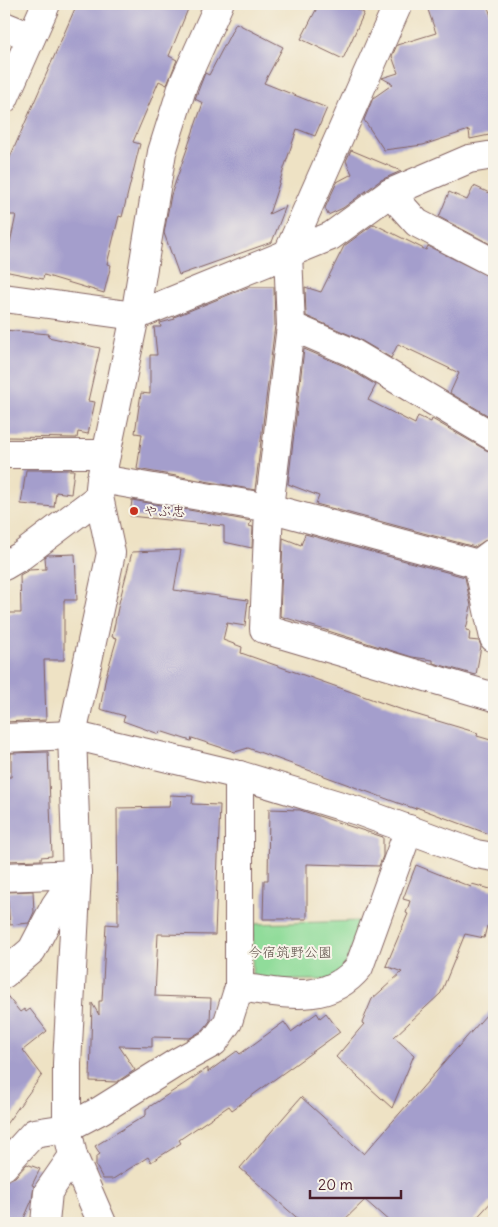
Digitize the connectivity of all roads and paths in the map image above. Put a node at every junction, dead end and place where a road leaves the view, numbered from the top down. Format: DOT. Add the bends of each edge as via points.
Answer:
graph roads {
  1 [pos="46,4"];
  2 [pos="219,4"];
  3 [pos="398,4"];
  4 [pos="4,26"];
  5 [pos="31,37"];
  6 [pos="4,98"];
  7 [pos="494,155"];
  8 [pos="390,193"];
  9 [pos="288,253"];
  10 [pos="494,263"];
  11 [pos="4,298"];
  12 [pos="135,316"];
  13 [pos="292,326"];
  14 [pos="494,437"];
  15 [pos="4,454"];
  16 [pos="102,477"];
  17 [pos="269,508"];
  18 [pos="486,558"];
  19 [pos="4,566"];
  20 [pos="494,638"];
  21 [pos="494,697"];
  22 [pos="72,735"];
  23 [pos="4,738"];
  24 [pos="239,775"];
  25 [pos="409,829"];
  26 [pos="494,857"];
  27 [pos="77,874"];
  28 [pos="4,877"];
  29 [pos="4,974"];
  30 [pos="239,987"];
  31 [pos="67,1128"];
  32 [pos="73,1156"];
  33 [pos="4,1166"];
  34 [pos="46,1223"];
  35 [pos="102,1223"];
  1 -- 5 [label="street"];
  2 -- 12 [label="street" via="183,85 162,152"];
  3 -- 9 [label="street"];
  4 -- 5 [label="street"];
  5 -- 6 [label="street"];
  7 -- 8 [label="street" via="469,159"];
  8 -- 9 [label="street" via="331,236"];
  8 -- 10 [label="street" via="417,222"];
  9 -- 12 [label="street"];
  9 -- 13 [label="street"];
  11 -- 12 [label="street"];
  12 -- 16 [label="street"];
  13 -- 14 [label="street" via="351,352"];
  13 -- 17 [label="street"];
  15 -- 16 [label="street"];
  16 -- 17 [label="street"];
  16 -- 19 [label="street" via="21,556"];
  16 -- 22 [label="street" via="111,553"];
  17 -- 18 [label="street"];
  17 -- 21 [label="street" via="264,629"];
  18 -- 20 [label="street"];
  22 -- 23 [label="street"];
  22 -- 24 [label="street"];
  22 -- 27 [label="street"];
  24 -- 25 [label="street"];
  24 -- 30 [label="street"];
  25 -- 26 [label="street" via="476,854"];
  25 -- 30 [label="street" via="359,967 348,980 328,990 299,995"];
  27 -- 28 [label="street"];
  27 -- 29 [label="street" via="55,906 32,950"];
  27 -- 31 [label="street" via="66,1064"];
  30 -- 31 [label="street" via="228,1022 214,1042"];
  31 -- 32 [label="street"];
  31 -- 33 [label="street" via="34,1133"];
  32 -- 34 [label="street" via="48,1192"];
  32 -- 35 [label="street"];
}
